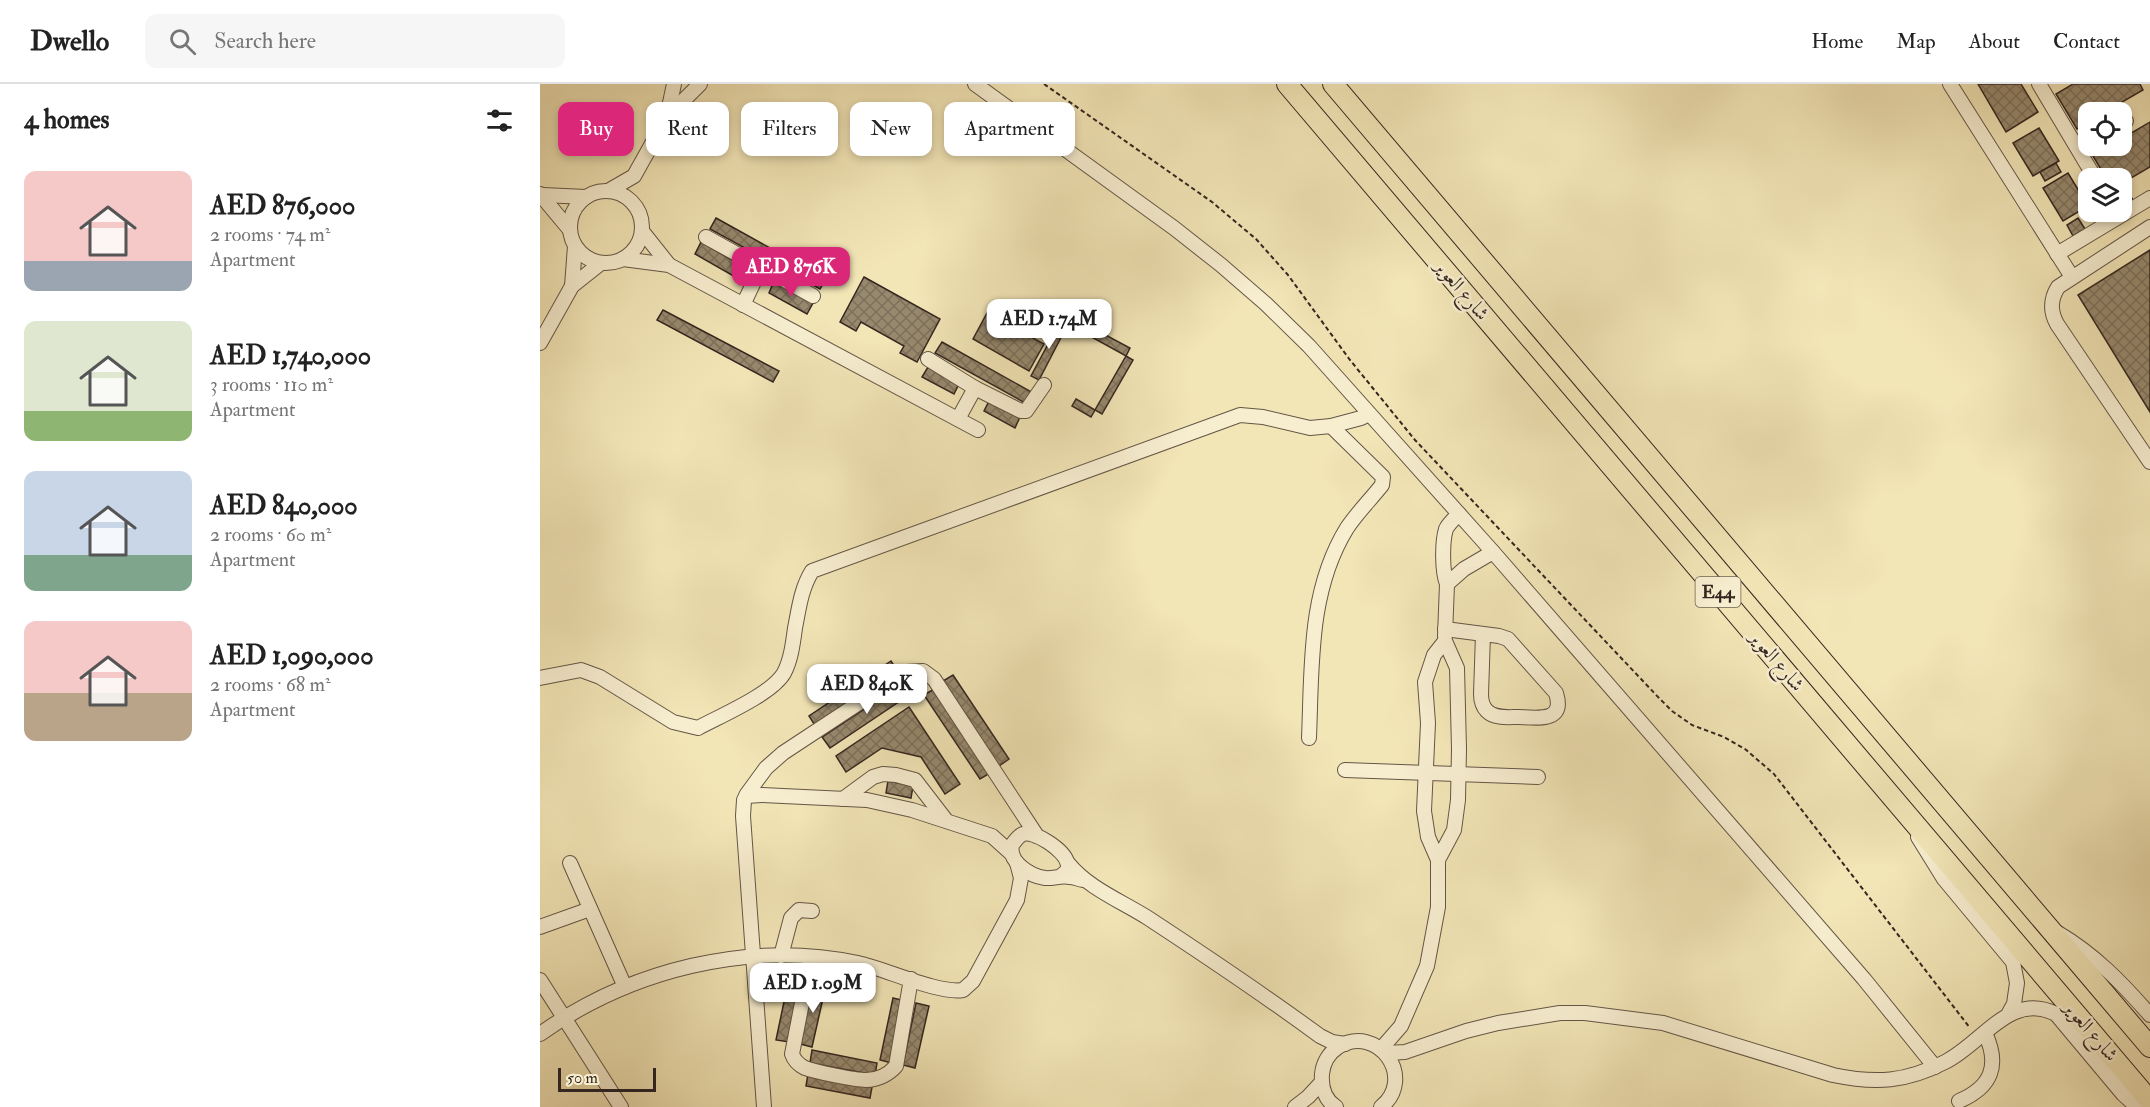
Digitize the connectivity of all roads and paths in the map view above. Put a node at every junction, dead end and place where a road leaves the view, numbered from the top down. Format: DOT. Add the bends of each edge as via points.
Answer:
graph roads {
  1 [pos="674,84"];
  2 [pos="700,84"];
  3 [pos="975,84"];
  4 [pos="1044,84"];
  5 [pos="1280,84"];
  6 [pos="1287,84"];
  7 [pos="1950,84"];
  8 [pos="2039,84"];
  9 [pos="1334,85"];
  10 [pos="1301,100"];
  11 [pos="671,102"];
  12 [pos="683,102"];
  13 [pos="2078,140"];
  14 [pos="646,155"];
  15 [pos="634,176"];
  16 [pos="608,191"];
  17 [pos="541,194"];
  18 [pos="586,197"];
  19 [pos="2150,198"];
  20 [pos="2132,207"];
  21 [pos="637,208"];
  22 [pos="2105,222"];
  23 [pos="2150,227"];
  24 [pos="570,230"];
  25 [pos="642,231"];
  26 [pos="706,237"];
  27 [pos="575,246"];
  28 [pos="2057,254"];
  29 [pos="623,259"];
  30 [pos="601,263"];
  31 [pos="669,265"];
  32 [pos="761,267"];
  33 [pos="2072,277"];
  34 [pos="572,286"];
  35 [pos="813,296"];
  36 [pos="743,304"];
  37 [pos="540,343"];
  38 [pos="928,359"];
  39 [pos="1044,385"];
  40 [pos="975,388"];
  41 [pos="1369,414"];
  42 [pos="958,419"];
  43 [pos="1331,426"];
  44 [pos="978,430"];
  45 [pos="2150,462"];
  46 [pos="1459,513"];
  47 [pos="1493,552"];
  48 [pos="1447,584"];
  49 [pos="1483,634"];
  50 [pos="1445,635"];
  51 [pos="540,678"];
  52 [pos="1309,738"];
  53 [pos="1345,770"];
  54 [pos="1426,774"];
  55 [pos="1458,774"];
  56 [pos="1538,777"];
  57 [pos="746,796"];
  58 [pos="843,799"];
  59 [pos="1908,816"];
  60 [pos="947,821"];
  61 [pos="1022,834"];
  62 [pos="992,836"];
  63 [pos="1037,836"];
  64 [pos="1014,859"];
  65 [pos="1438,860"];
  66 [pos="570,863"];
  67 [pos="1068,863"];
  68 [pos="1061,876"];
  69 [pos="1045,878"];
  70 [pos="1088,882"];
  71 [pos="1017,900"];
  72 [pos="590,909"];
  73 [pos="812,912"];
  74 [pos="540,927"];
  75 [pos="2049,927"];
  76 [pos="781,956"];
  77 [pos="753,957"];
  78 [pos="811,957"];
  79 [pos="911,979"];
  80 [pos="540,980"];
  81 [pos="625,987"];
  82 [pos="1286,1011"];
  83 [pos="2008,1013"];
  84 [pos="2150,1015"];
  85 [pos="564,1017"];
  86 [pos="540,1034"];
  87 [pos="1981,1037"];
  88 [pos="1430,1042"];
  89 [pos="1344,1044"];
  90 [pos="2150,1047"];
  91 [pos="1383,1051"];
  92 [pos="1326,1059"];
  93 [pos="1935,1067"];
  94 [pos="1395,1075"];
  95 [pos="1321,1083"];
  96 [pos="1959,1101"];
  97 [pos="2150,1101"];
  98 [pos="1298,1105"];
  99 [pos="1386,1105"];
  100 [pos="1334,1106"];
  101 [pos="621,1107"];
  102 [pos="764,1107"];
  103 [pos="2137,1107"];
  1 -- 11 [label="street"];
  2 -- 12 [label="street"];
  3 -- 41 [label="street" via="1221,265 1310,346"];
  4 -- 87 [label="path" via="1212,202 1256,238 1415,440 1665,705 1692,725 1745,749 1774,774"];
  5 -- 10 [label="highway"];
  6 -- 10 [label="highway, شارع العوير / E44"];
  7 -- 28 [label="street"];
  8 -- 13 [label="street"];
  9 -- 75 [label="highway, شارع العوير / E44"];
  10 -- 59 [label="highway, شارع العوير / E44"];
  14 -- 15 [label="street"];
  15 -- 16 [label="street"];
  15 -- 21 [label="street"];
  16 -- 18 [label="street"];
  16 -- 21 [label="street" via="625,196"];
  17 -- 18 [label="street"];
  17 -- 24 [label="street"];
  18 -- 24 [label="street" via="573,212"];
  19 -- 20 [label="street"];
  21 -- 25 [label="street"];
  22 -- 28 [label="street"];
  23 -- 33 [label="street"];
  24 -- 27 [label="street"];
  25 -- 29 [label="street" via="636,247"];
  25 -- 31 [label="street"];
  26 -- 32 [label="street"];
  27 -- 30 [label="street"];
  27 -- 34 [label="street"];
  28 -- 33 [label="street"];
  29 -- 30 [label="street"];
  29 -- 31 [label="street"];
  30 -- 34 [label="street"];
  31 -- 36 [label="street"];
  32 -- 35 [label="street"];
  32 -- 36 [label="street"];
  33 -- 45 [label="street" via="2053,296 2053,315"];
  34 -- 37 [label="street"];
  36 -- 42 [label="street"];
  38 -- 40 [label="street"];
  39 -- 40 [label="street" via="1026,411"];
  40 -- 42 [label="street"];
  41 -- 43 [label="street"];
  41 -- 46 [label="street"];
  42 -- 44 [label="street"];
  43 -- 51 [label="street" via="1310,428 1240,415 812,571 802,589 791,653 783,674 761,694 698,728 673,722 600,677 581,670"];
  43 -- 52 [label="street" via="1383,477 1382,485 1348,527 1329,565 1313,630"];
  46 -- 47 [label="street"];
  46 -- 48 [label="street" via="1446,529"];
  47 -- 48 [label="street"];
  47 -- 93 [label="street" via="1864,979"];
  48 -- 50 [label="street"];
  49 -- 49 [label="street" via="1508,639 1556,693 1559,703 1552,715 1496,716 1486,711 1481,703"];
  49 -- 50 [label="street"];
  50 -- 54 [label="street" via="1425,682"];
  50 -- 55 [label="street" via="1457,668"];
  53 -- 54 [label="street"];
  54 -- 55 [label="street"];
  54 -- 65 [label="street" via="1424,811 1428,837"];
  55 -- 56 [label="street"];
  55 -- 65 [label="street" via="1454,830"];
  57 -- 58 [label="street"];
  57 -- 63 [label="street" via="766,768 783,753 906,672 919,670 934,679"];
  57 -- 77 [label="street" via="743,816"];
  58 -- 60 [label="street" via="867,800"];
  58 -- 60 [label="street" via="873,777 896,775 915,780"];
  59 -- 83 [label="street" via="1944,879 2013,962 2017,983 2014,1004"];
  59 -- 97 [label="highway, شارع العوير / E44"];
  60 -- 62 [label="street"];
  61 -- 62 [label="street" via="1009,838"];
  61 -- 63 [label="street"];
  61 -- 64 [label="street" via="1012,845"];
  62 -- 64 [label="street"];
  63 -- 67 [label="street" via="1059,849"];
  64 -- 69 [label="street" via="1032,874"];
  64 -- 71 [label="street" via="1021,878"];
  65 -- 91 [label="street" via="1438,907 1427,966 1401,1026"];
  66 -- 72 [label="street"];
  67 -- 68 [label="street"];
  67 -- 70 [label="street"];
  68 -- 69 [label="street"];
  68 -- 70 [label="street"];
  69 -- 71 [label="street"];
  70 -- 82 [label="street"];
  71 -- 79 [label="street" via="969,987 949,990"];
  72 -- 74 [label="street"];
  72 -- 81 [label="street"];
  73 -- 76 [label="street" via="799,910 791,918"];
  75 -- 84 [label="street" via="2109,969"];
  75 -- 90 [label="highway, شارع العوير / E44"];
  76 -- 77 [label="street"];
  76 -- 78 [label="street"];
  77 -- 81 [label="street" via="704,963"];
  77 -- 102 [label="street"];
  78 -- 79 [label="street" via="878,967"];
  78 -- 79 [label="street" via="792,1054 805,1068 866,1080 891,1071 896,1066"];
  80 -- 85 [label="street"];
  81 -- 85 [label="street"];
  82 -- 89 [label="street" via="1327,1040"];
  82 -- 92 [label="street"];
  83 -- 87 [label="street"];
  83 -- 103 [label="street" via="2032,1007 2056,1014"];
  85 -- 86 [label="street"];
  85 -- 101 [label="street"];
  87 -- 93 [label="street"];
  87 -- 96 [label="street" via="1992,1049 1993,1066 1987,1082 1975,1094"];
  88 -- 91 [label="street" via="1405,1052"];
  88 -- 93 [label="street" via="1498,1023 1585,1013 1663,1023 1861,1081 1907,1077"];
  88 -- 94 [label="street" via="1406,1056"];
  89 -- 91 [label="street" via="1369,1042"];
  89 -- 92 [label="street"];
  91 -- 94 [label="street"];
  92 -- 95 [label="street"];
  94 -- 99 [label="street"];
  95 -- 98 [label="street"];
  95 -- 100 [label="street"];
  98 -- 100 [label="street" via="1320,1101"];
}
